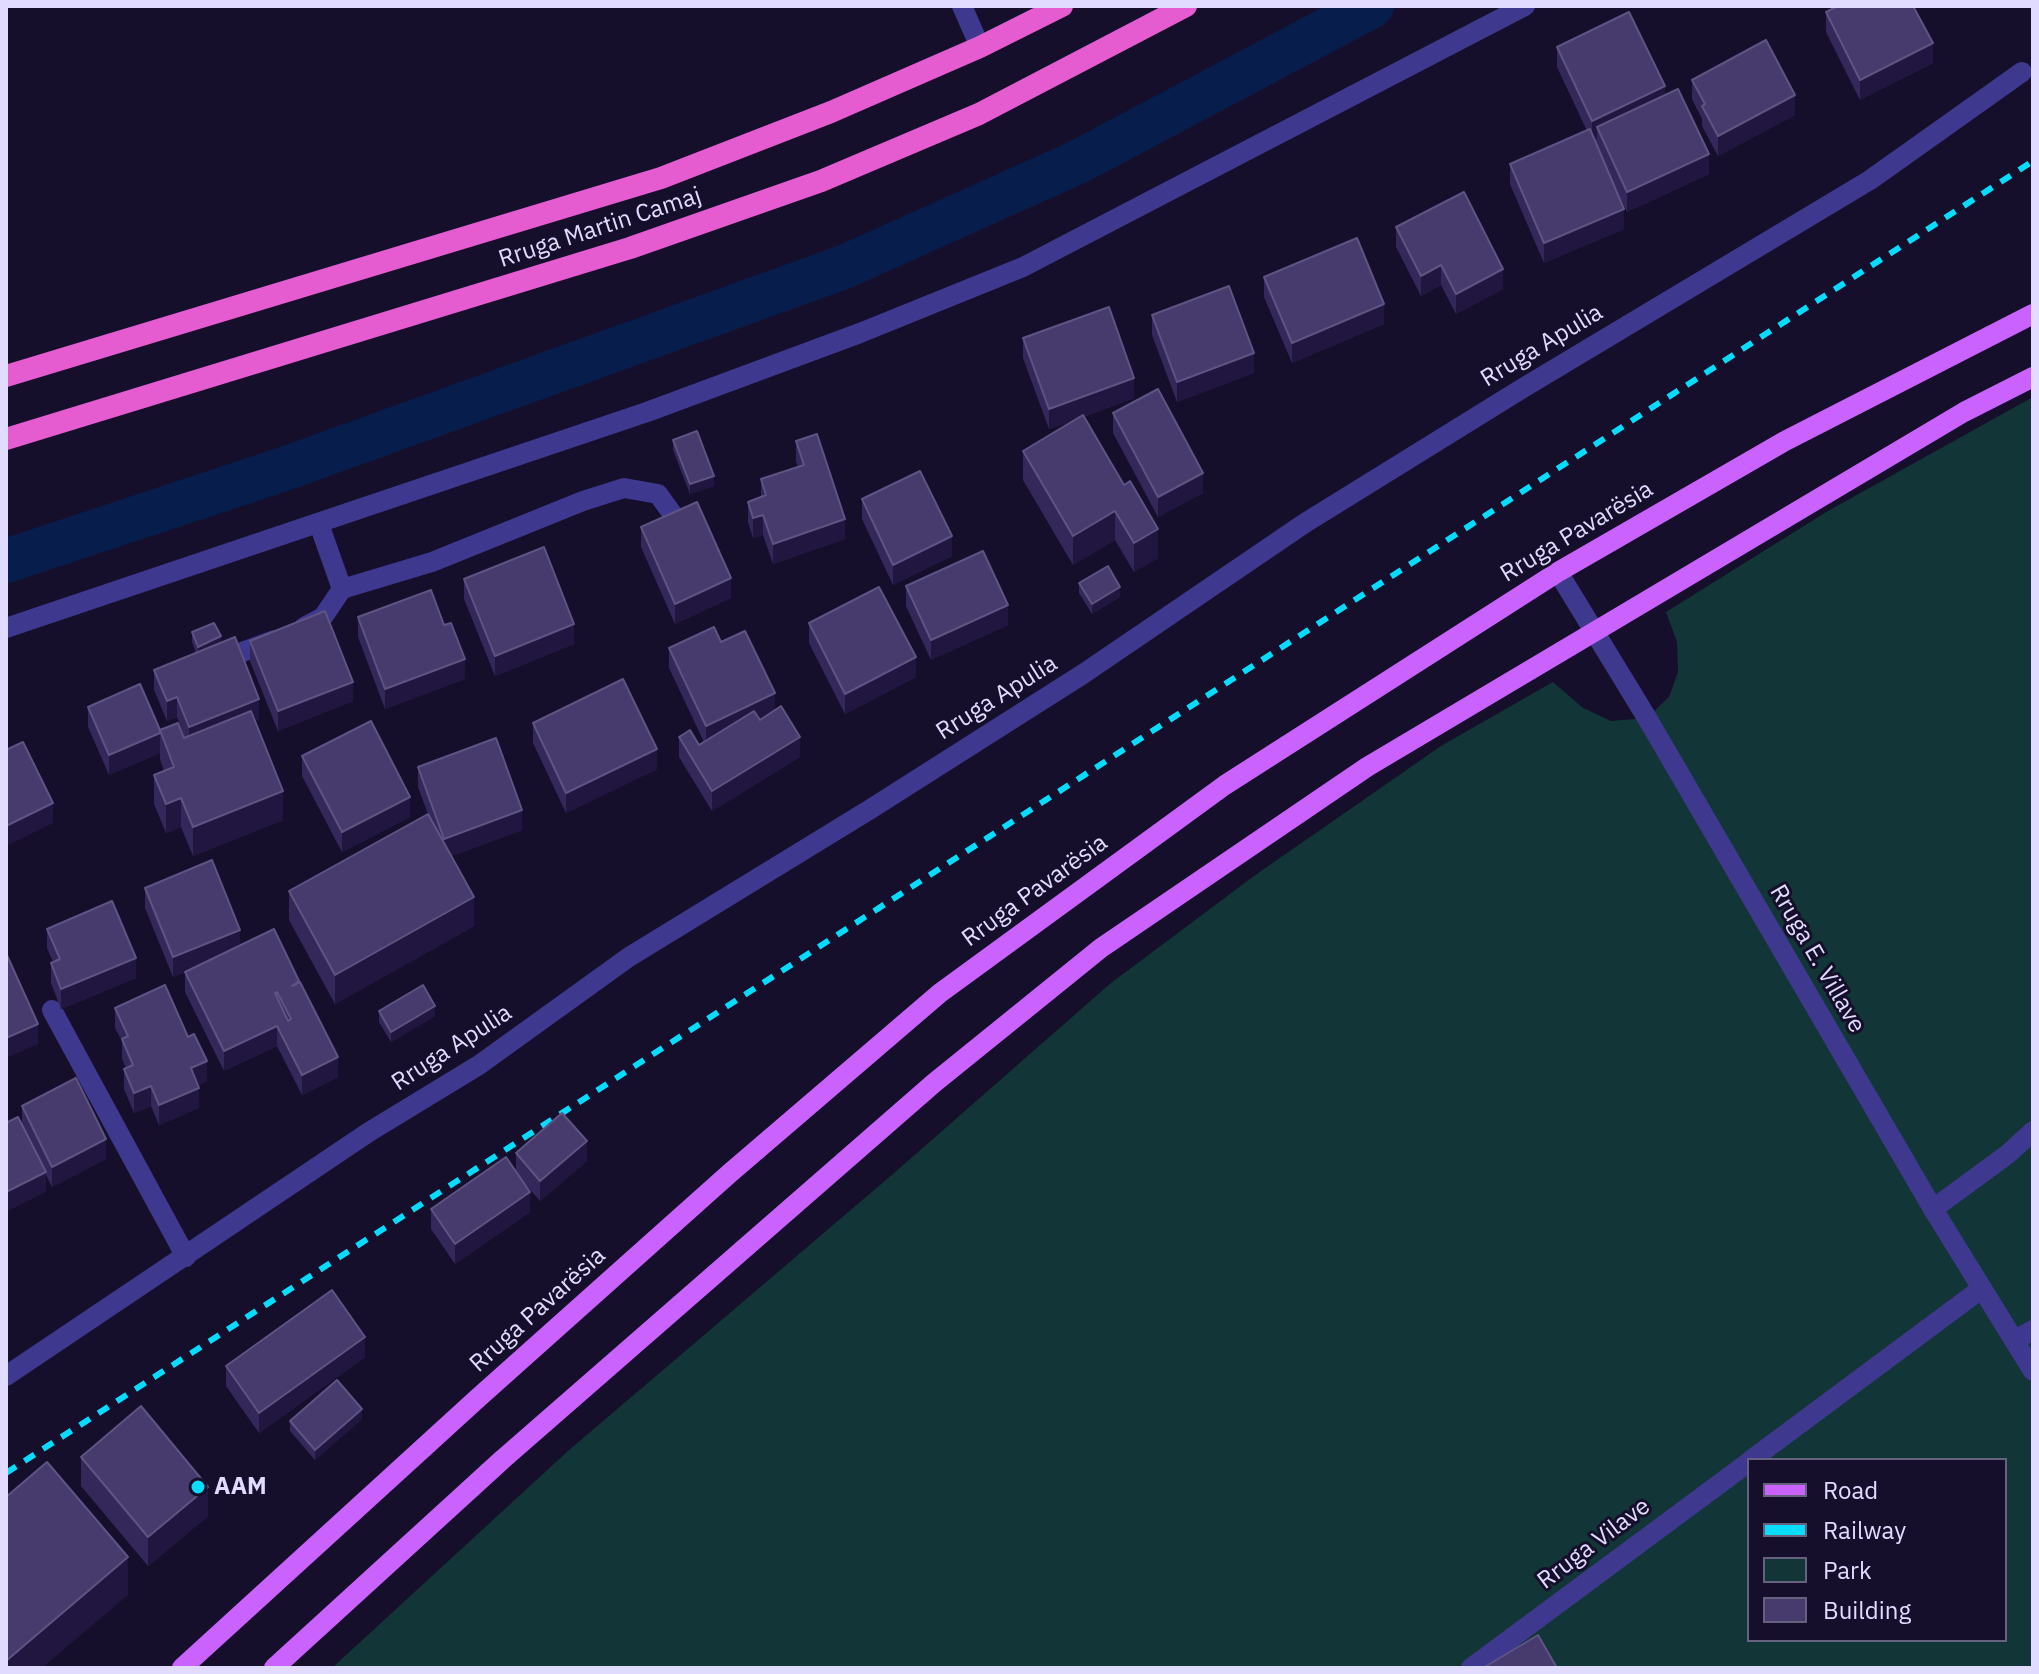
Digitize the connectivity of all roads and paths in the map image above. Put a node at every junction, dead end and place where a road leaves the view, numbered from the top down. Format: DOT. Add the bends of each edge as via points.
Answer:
graph roads {
  1 [pos="962,6"];
  2 [pos="1062,6"];
  3 [pos="1186,6"];
  4 [pos="1525,6"];
  5 [pos="980,47"];
  6 [pos="2022,72"];
  7 [pos="2033,314"];
  8 [pos="6,376"];
  9 [pos="2033,377"];
  10 [pos="6,439"];
  11 [pos="676,519"];
  12 [pos="319,524"];
  13 [pos="1558,572"];
  14 [pos="342,589"];
  15 [pos="6,628"];
  16 [pos="1595,632"];
  17 [pos="193,669"];
  18 [pos="52,1010"];
  19 [pos="2033,1131"];
  20 [pos="1933,1209"];
  21 [pos="186,1257"];
  22 [pos="1981,1289"];
  23 [pos="2024,1335"];
  24 [pos="2033,1371"];
  25 [pos="6,1376"];
  26 [pos="1754,1458"];
  27 [pos="1747,1463"];
  28 [pos="182,1668"];
  29 [pos="274,1668"];
  30 [pos="1471,1668"];
  1 -- 5 [label="street"];
  2 -- 5 [label="highway, Rruga Martin Camaj"];
  3 -- 10 [label="highway, Rruga Martin Camaj" via="979,114 821,181 630,248"];
  4 -- 12 [label="street" via="1023,267 647,412"];
  5 -- 8 [label="highway, Rruga Martin Camaj" via="661,178"];
  6 -- 21 [label="street, Rruga Apulia" via="1870,180 1305,523 1069,683 629,957 479,1065 369,1132"];
  7 -- 13 [label="main road, Rruga Pavarësia" via="1785,441"];
  9 -- 16 [label="main road" via="1964,412"];
  11 -- 14 [label="street" via="658,494 624,488 432,562"];
  12 -- 14 [label="street"];
  12 -- 15 [label="street"];
  13 -- 16 [label="street, Rruga E. Villave"];
  13 -- 28 [label="main road, Rruga Pavarësia" via="1225,785 940,993 707,1193"];
  14 -- 17 [label="street" via="323,617 284,637"];
  16 -- 20 [label="street, Rruga E. Villave"];
  16 -- 29 [label="main road" via="1367,767 1101,948 874,1135 503,1459"];
  18 -- 21 [label="street"];
  19 -- 20 [label="street"];
  20 -- 22 [label="street, Rruga E. Villave"];
  21 -- 25 [label="street, Rruga Apulia"];
  22 -- 23 [label="street, Rruga E. Villave"];
  22 -- 26 [label="street, Rruga Vilave"];
  23 -- 24 [label="street, Rruga E. Villave"];
  27 -- 30 [label="street, Rruga Vilave"];
}
